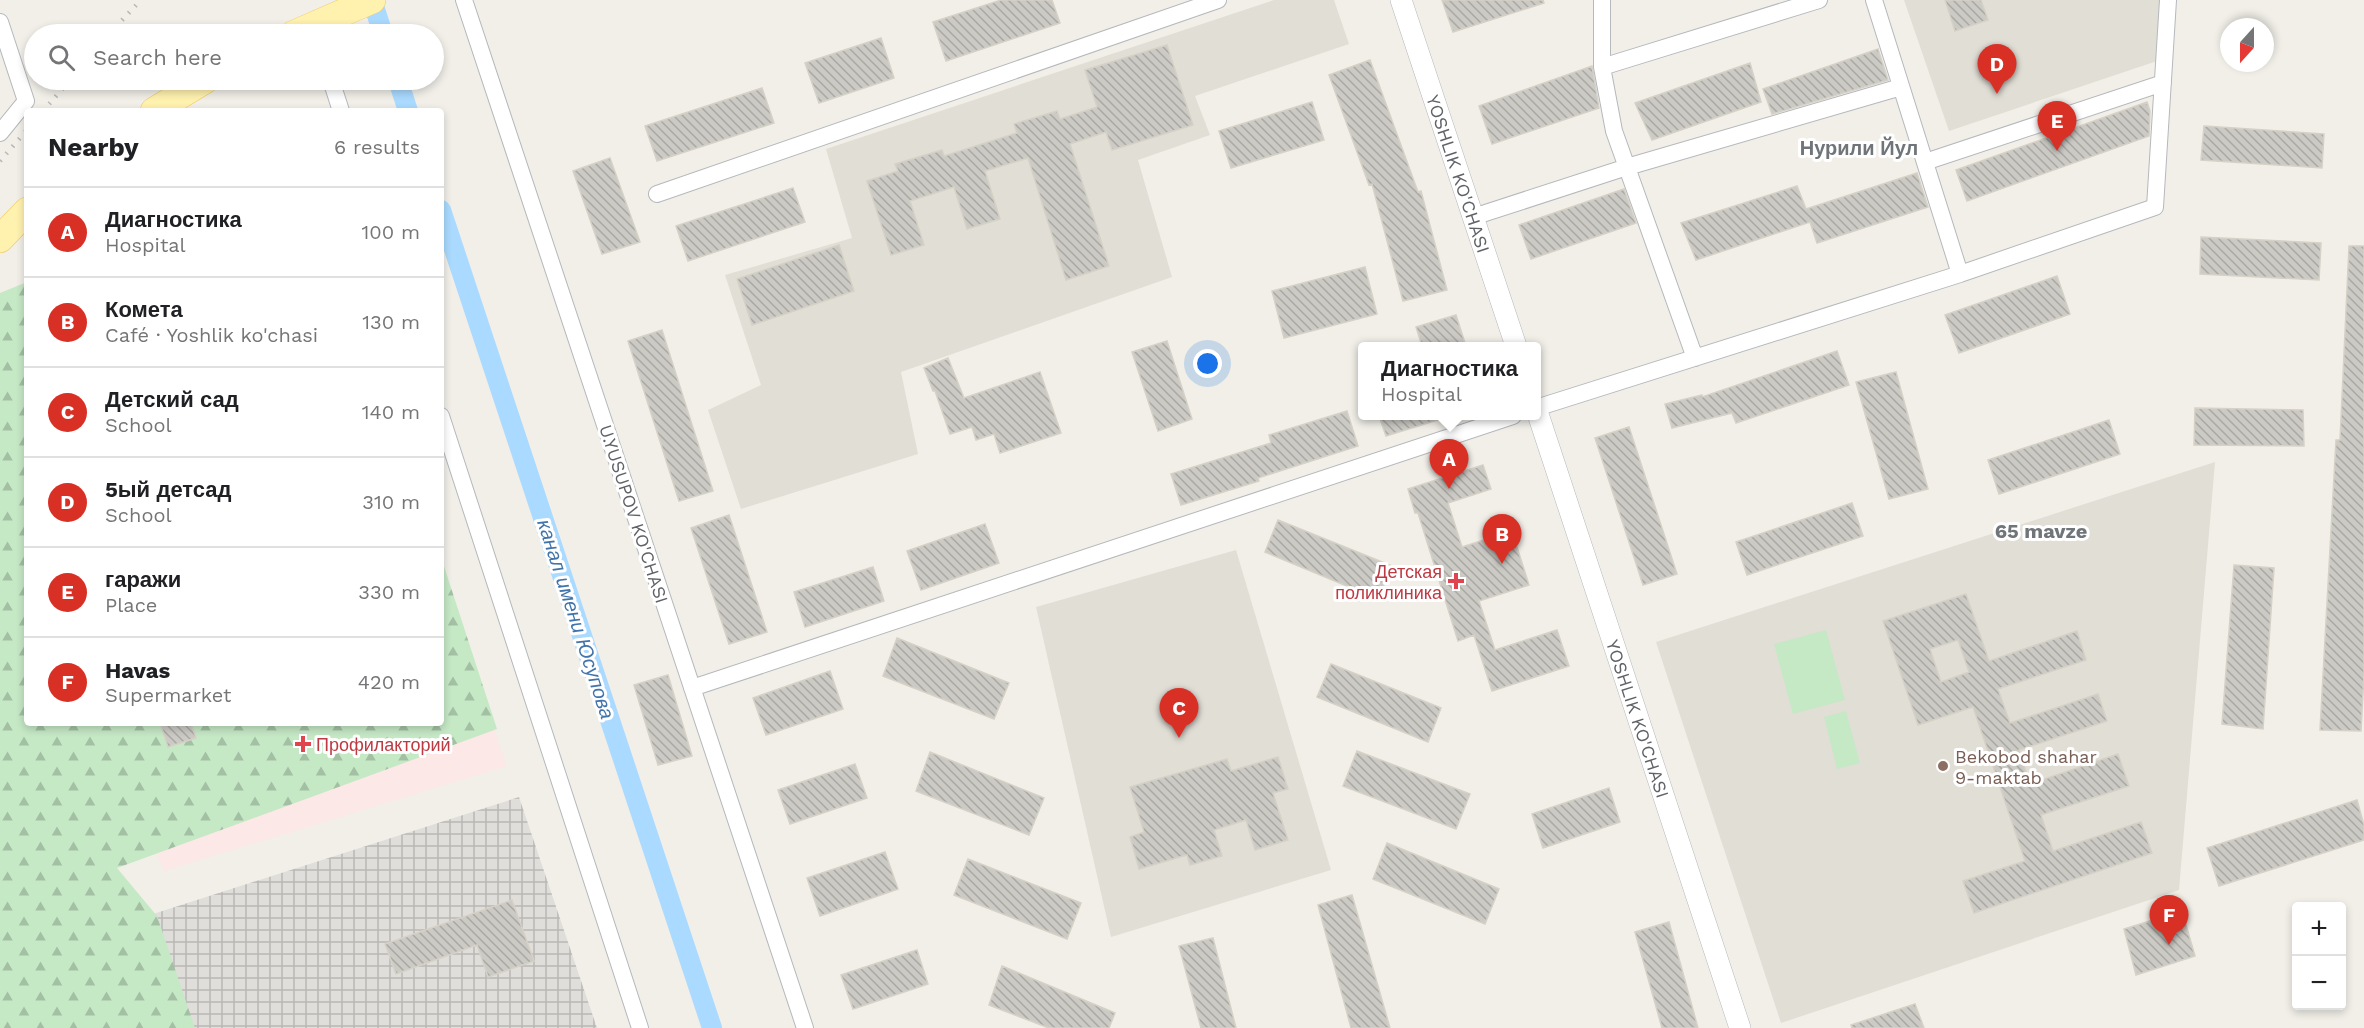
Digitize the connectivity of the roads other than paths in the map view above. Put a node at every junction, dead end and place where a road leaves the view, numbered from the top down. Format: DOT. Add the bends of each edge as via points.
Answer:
graph roads {
  1 [pos="372,0"];
  2 [pos="464,0"];
  3 [pos="1218,0"];
  4 [pos="1401,0"];
  5 [pos="1602,0"];
  6 [pos="1819,0"];
  7 [pos="1874,0"];
  8 [pos="2168,0"];
  9 [pos="0,22"];
  10 [pos="320,24"];
  11 [pos="1602,67"];
  12 [pos="2163,83"];
  13 [pos="1901,87"];
  14 [pos="189,90"];
  15 [pos="334,90"];
  16 [pos="159,108"];
  17 [pos="340,108"];
  18 [pos="0,133"];
  19 [pos="1925,162"];
  20 [pos="1627,167"];
  21 [pos="657,194"];
  22 [pos="24,214"];
  23 [pos="1473,217"];
  24 [pos="0,239"];
  25 [pos="1960,274"];
  26 [pos="1515,342"];
  27 [pos="1695,358"];
  28 [pos="1541,406"];
  29 [pos="1501,420"];
  30 [pos="1540,420"];
  31 [pos="444,425"];
  32 [pos="692,688"];
  33 [pos="640,1028"];
  34 [pos="805,1028"];
  35 [pos="1740,1028"];
  1 -- 10 [label="main road"];
  2 -- 32 [label="street, U.YUSUPOV KO'CHASI"];
  3 -- 21 [label="street"];
  4 -- 23 [label="street, YOSHLIK KO'CHASI"];
  5 -- 11 [label="street"];
  6 -- 11 [label="street"];
  7 -- 13 [label="street"];
  8 -- 12 [label="street"];
  9 -- 18 [label="street" via="26,101"];
  11 -- 20 [label="street" via="1614,131"];
  12 -- 19 [label="street"];
  12 -- 25 [label="street" via="2155,207"];
  13 -- 19 [label="street"];
  13 -- 20 [label="street"];
  14 -- 16 [label="main road"];
  15 -- 17 [label="street"];
  19 -- 25 [label="street"];
  20 -- 23 [label="street"];
  20 -- 27 [label="street"];
  22 -- 24 [label="main road"];
  23 -- 26 [label="street, YOSHLIK KO'CHASI"];
  25 -- 27 [label="street"];
  27 -- 28 [label="street"];
  29 -- 32 [label="street"];
  30 -- 35 [label="street, YOSHLIK KO'CHASI"];
  31 -- 33 [label="street"];
  32 -- 34 [label="street, U.YUSUPOV KO'CHASI"];
}
